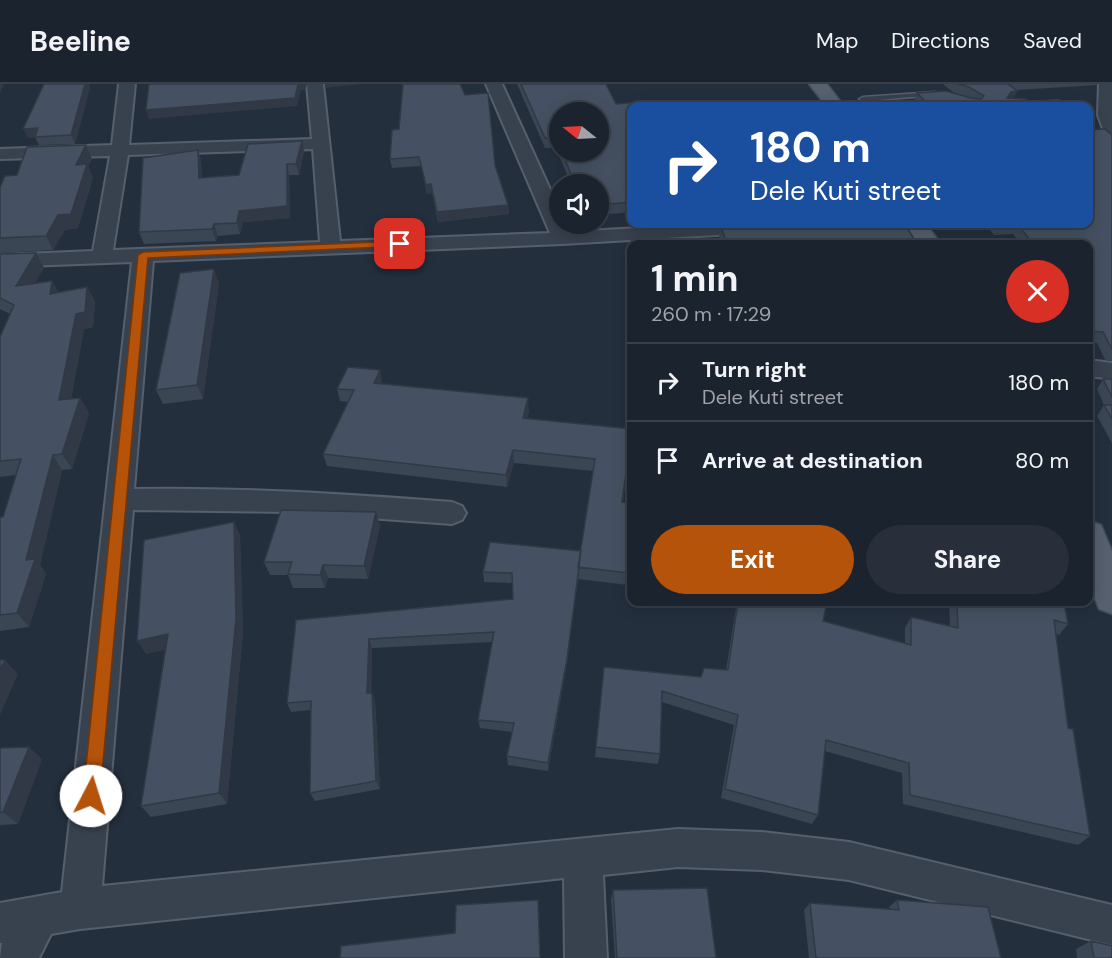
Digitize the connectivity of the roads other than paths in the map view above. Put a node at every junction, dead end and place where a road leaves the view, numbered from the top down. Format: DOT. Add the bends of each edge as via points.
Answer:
graph roads {
  1 [pos="127,84"];
  2 [pos="315,84"];
  3 [pos="494,84"];
  4 [pos="818,84"];
  5 [pos="1107,84"];
  6 [pos="863,99"];
  7 [pos="832,102"];
  8 [pos="968,102"];
  9 [pos="1112,133"];
  10 [pos="321,144"];
  11 [pos="120,150"];
  12 [pos="0,154"];
  13 [pos="733,228"];
  14 [pos="562,238"];
  15 [pos="331,247"];
  16 [pos="143,255"];
  17 [pos="102,257"];
  18 [pos="0,261"];
  19 [pos="1093,368"];
  20 [pos="1112,370"];
  21 [pos="120,500"];
  22 [pos="452,513"];
  23 [pos="1093,545"];
  24 [pos="1112,599"];
  25 [pos="583,856"];
  26 [pos="80,909"];
  27 [pos="19,920"];
  28 [pos="1112,925"];
  29 [pos="17,958"];
  30 [pos="586,958"];
  1 -- 11 [label="street"];
  2 -- 10 [label="street"];
  3 -- 14 [label="street"];
  4 -- 7 [label="main road"];
  5 -- 9 [label="street" via="1103,112"];
  6 -- 8 [label="lane" via="944,95"];
  10 -- 11 [label="street"];
  10 -- 15 [label="street"];
  11 -- 12 [label="street"];
  11 -- 17 [label="street"];
  13 -- 14 [label="street"];
  14 -- 15 [label="street"];
  15 -- 16 [label="street"];
  16 -- 17 [label="street"];
  16 -- 21 [label="street"];
  17 -- 18 [label="street"];
  19 -- 20 [label="street"];
  21 -- 22 [label="street" via="281,500"];
  21 -- 26 [label="street"];
  23 -- 24 [label="main road"];
  25 -- 26 [label="street"];
  25 -- 28 [label="street" via="678,848 762,851 849,861"];
  25 -- 30 [label="street"];
  26 -- 27 [label="street"];
  27 -- 29 [label="street"];
}
